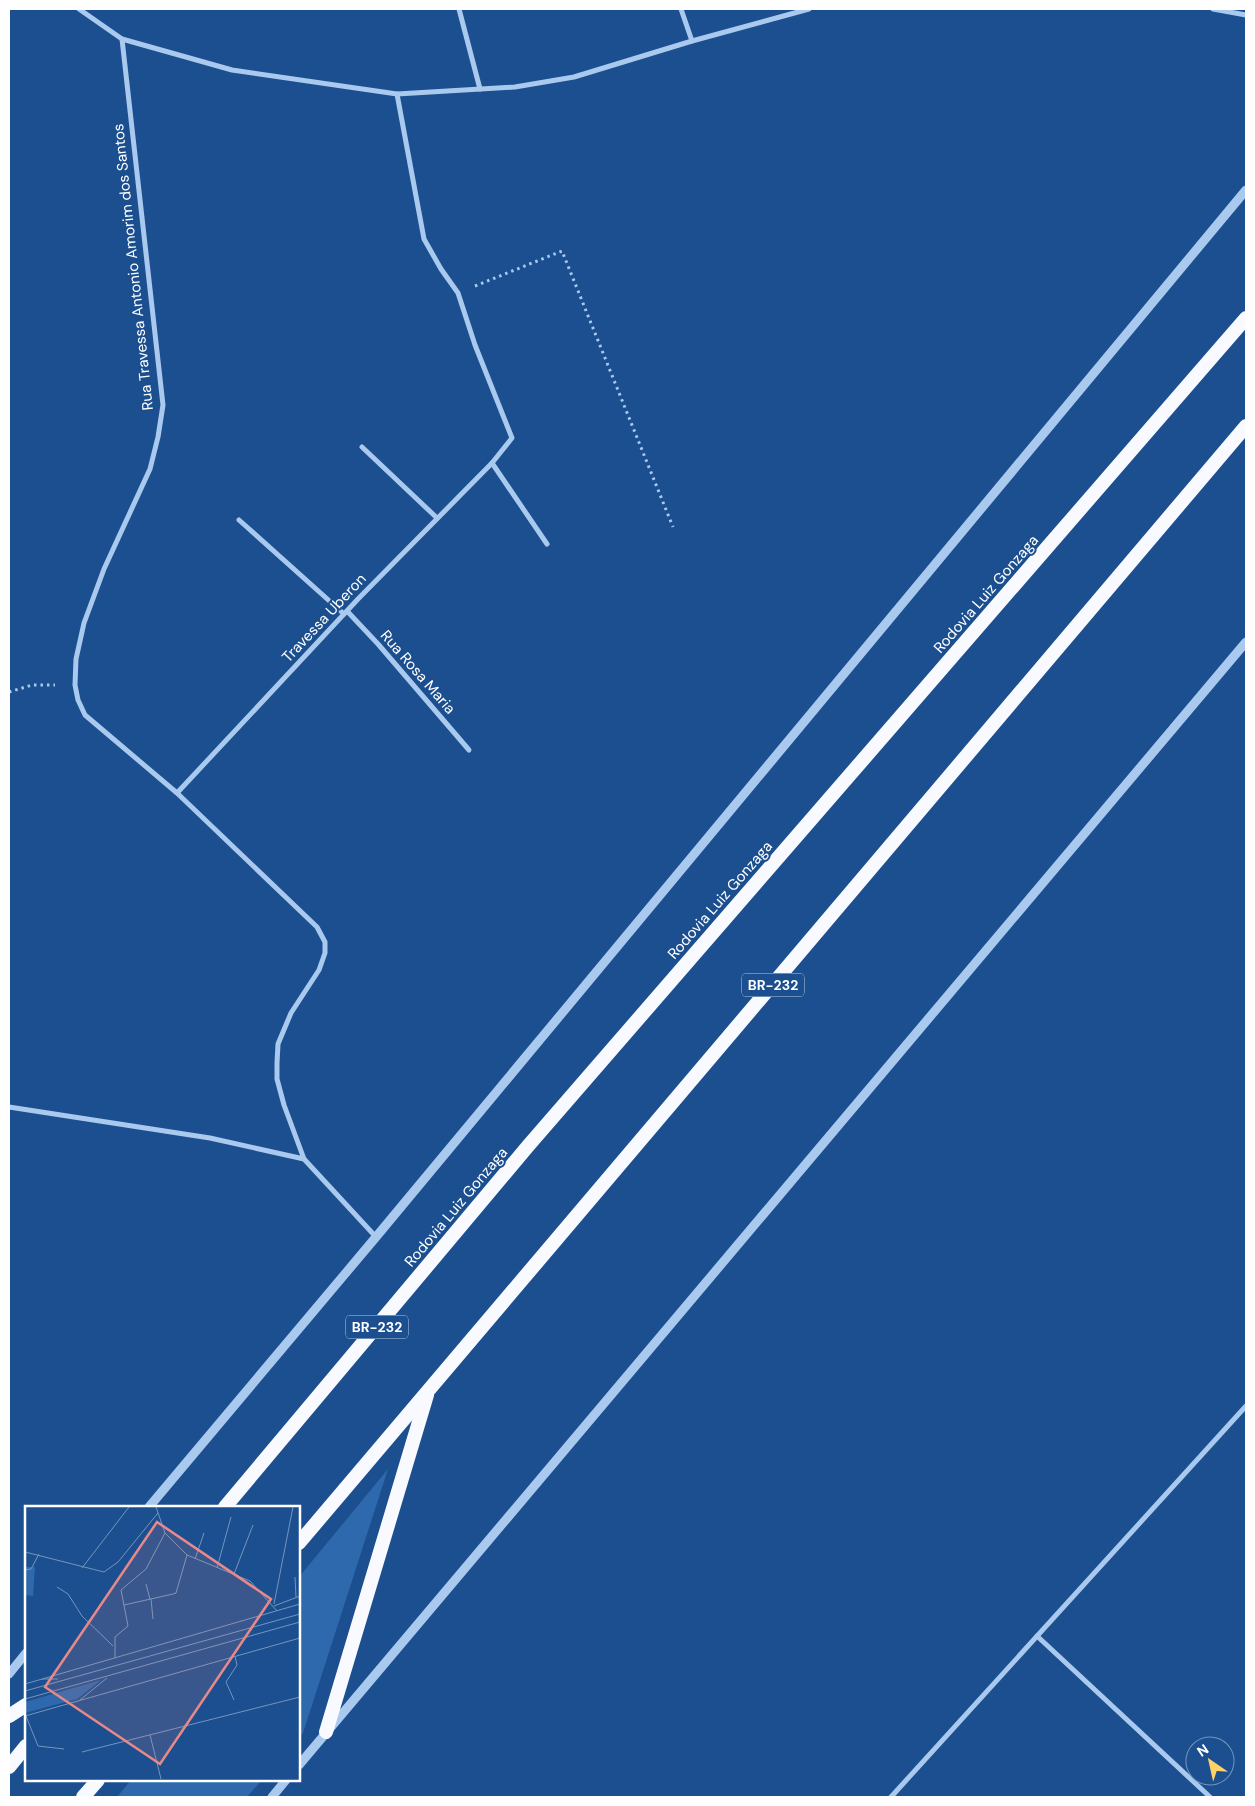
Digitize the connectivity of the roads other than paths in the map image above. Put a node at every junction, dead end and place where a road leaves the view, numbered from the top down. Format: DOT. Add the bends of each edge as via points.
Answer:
graph roads {
  1 [pos="79,9"];
  2 [pos="459,9"];
  3 [pos="681,9"];
  4 [pos="809,9"];
  5 [pos="1213,9"];
  6 [pos="1246,15"];
  7 [pos="122,39"];
  8 [pos="692,41"];
  9 [pos="480,89"];
  10 [pos="397,94"];
  11 [pos="1246,190"];
  12 [pos="1246,318"];
  13 [pos="1246,426"];
  14 [pos="362,447"];
  15 [pos="492,463"];
  16 [pos="437,518"];
  17 [pos="240,520"];
  18 [pos="547,544"];
  19 [pos="346,613"];
  20 [pos="1246,642"];
  21 [pos="469,750"];
  22 [pos="176,793"];
  23 [pos="9,1107"];
  24 [pos="304,1159"];
  25 [pos="376,1237"];
  26 [pos="428,1390"];
  27 [pos="1246,1406"];
  28 [pos="150,1506"];
  29 [pos="226,1506"];
  30 [pos="300,1542"];
  31 [pos="1037,1636"];
  32 [pos="25,1654"];
  33 [pos="9,1674"];
  34 [pos="25,1706"];
  35 [pos="9,1716"];
  36 [pos="326,1732"];
  37 [pos="25,1747"];
  38 [pos="300,1764"];
  39 [pos="9,1767"];
  40 [pos="97,1781"];
  41 [pos="285,1781"];
  42 [pos="83,1797"];
  43 [pos="272,1797"];
  44 [pos="891,1797"];
  45 [pos="1210,1797"];
  1 -- 7 [label="street"];
  2 -- 9 [label="street"];
  3 -- 8 [label="street"];
  4 -- 8 [label="street"];
  5 -- 6 [label="street"];
  7 -- 10 [label="street" via="232,70"];
  7 -- 22 [label="street, Rua Travessa Antonio Amorim dos Santos" via="163,405 150,468 84,623 76,658 75,685 84,715"];
  8 -- 9 [label="street" via="574,77"];
  9 -- 10 [label="street"];
  10 -- 15 [label="street, Travessa Uberon" via="424,239 458,292 512,438"];
  11 -- 25 [label="street"];
  12 -- 29 [label="highway, Rodovia Luiz Gonzaga / BR-232" via="528,1146"];
  13 -- 26 [label="highway, BR-232"];
  14 -- 16 [label="street"];
  15 -- 16 [label="street, Travessa Uberon"];
  15 -- 18 [label="street"];
  16 -- 19 [label="street, Travessa Uberon"];
  17 -- 19 [label="street, Rua Rosa Maria"];
  19 -- 21 [label="street, Rua Rosa Maria" via="378,644"];
  19 -- 22 [label="street, Travessa Uberon"];
  20 -- 36 [label="street"];
  22 -- 24 [label="street" via="317,927 325,942 325,954 319,970 290,1013 277,1054 277,1080"];
  23 -- 24 [label="street" via="210,1138"];
  24 -- 25 [label="street"];
  25 -- 28 [label="street"];
  26 -- 30 [label="highway, BR-232"];
  26 -- 36 [label="highway"];
  27 -- 31 [label="street"];
  31 -- 44 [label="street"];
  31 -- 45 [label="street"];
  32 -- 33 [label="street"];
  34 -- 35 [label="highway"];
  36 -- 38 [label="street"];
  37 -- 39 [label="highway"];
  40 -- 42 [label="highway"];
  41 -- 43 [label="street"];
}
